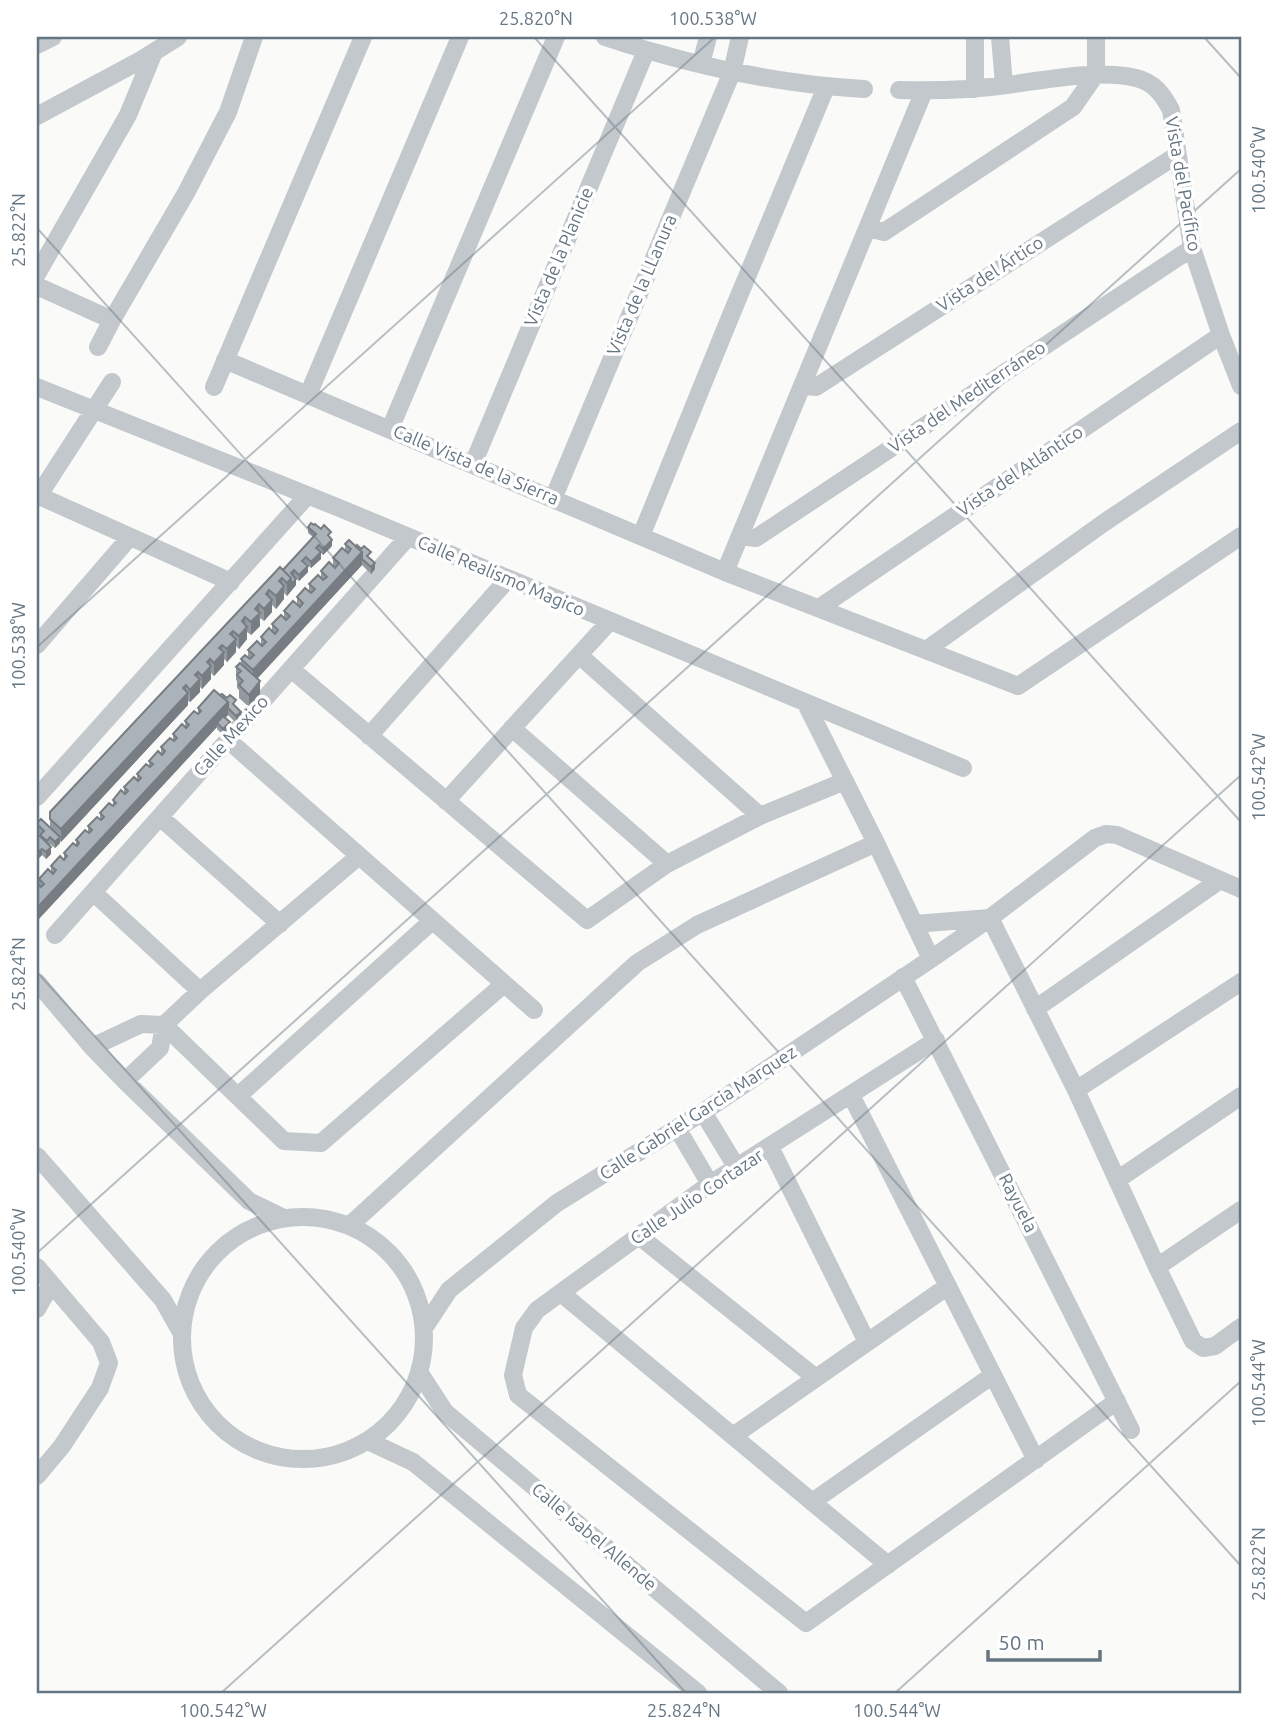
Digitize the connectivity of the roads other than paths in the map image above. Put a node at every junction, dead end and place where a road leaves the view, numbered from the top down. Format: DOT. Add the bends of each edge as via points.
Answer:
graph roads {
  1 [pos="53,37"];
  2 [pos="178,37"];
  3 [pos="254,37"];
  4 [pos="363,37"];
  5 [pos="460,37"];
  6 [pos="556,37"];
  7 [pos="605,37"];
  8 [pos="708,37"];
  9 [pos="740,37"];
  10 [pos="975,37"];
  11 [pos="1000,37"];
  12 [pos="1096,37"];
  13 [pos="37,45"];
  14 [pos="646,51"];
  15 [pos="154,52"];
  16 [pos="701,64"];
  17 [pos="732,72"];
  18 [pos="1096,74"];
  19 [pos="1004,85"];
  20 [pos="827,87"];
  21 [pos="863,89"];
  22 [pos="975,89"];
  23 [pos="899,90"];
  24 [pos="924,91"];
  25 [pos="37,116"];
  26 [pos="1177,155"];
  27 [pos="868,228"];
  28 [pos="1192,248"];
  29 [pos="37,274"];
  30 [pos="37,286"];
  31 [pos="112,320"];
  32 [pos="1221,335"];
  33 [pos="98,347"];
  34 [pos="225,360"];
  35 [pos="113,382"];
  36 [pos="802,385"];
  37 [pos="1241,386"];
  38 [pos="37,387"];
  39 [pos="214,387"];
  40 [pos="308,395"];
  41 [pos="94,410"];
  42 [pos="390,429"];
  43 [pos="1241,431"];
  44 [pos="473,464"];
  45 [pos="38,496"];
  46 [pos="307,496"];
  47 [pos="553,499"];
  48 [pos="641,536"];
  49 [pos="740,536"];
  50 [pos="131,537"];
  51 [pos="408,537"];
  52 [pos="1241,537"];
  53 [pos="725,572"];
  54 [pos="508,579"];
  55 [pos="231,582"];
  56 [pos="819,608"];
  57 [pos="610,621"];
  58 [pos="37,645"];
  59 [pos="926,650"];
  60 [pos="579,654"];
  61 [pos="291,669"];
  62 [pos="805,702"];
  63 [pos="512,728"];
  64 [pos="369,736"];
  65 [pos="228,740"];
  66 [pos="963,768"];
  67 [pos="845,781"];
  68 [pos="37,797"];
  69 [pos="446,801"];
  70 [pos="760,816"];
  71 [pos="160,817"];
  72 [pos="876,843"];
  73 [pos="359,856"];
  74 [pos="667,864"];
  75 [pos="1220,880"];
  76 [pos="1241,889"];
  77 [pos="93,892"];
  78 [pos="990,918"];
  79 [pos="432,921"];
  80 [pos="280,924"];
  81 [pos="914,924"];
  82 [pos="55,935"];
  83 [pos="931,959"];
  84 [pos="904,977"];
  85 [pos="37,982"];
  86 [pos="505,984"];
  87 [pos="1237,990"];
  88 [pos="200,991"];
  89 [pos="1035,1009"];
  90 [pos="534,1010"];
  91 [pos="164,1025"];
  92 [pos="936,1040"];
  93 [pos="92,1047"];
  94 [pos="125,1081"];
  95 [pos="1076,1090"];
  96 [pos="851,1095"];
  97 [pos="238,1096"];
  98 [pos="1241,1096"];
  99 [pos="703,1112"];
  100 [pos="677,1128"];
  101 [pos="770,1147"];
  102 [pos="37,1156"];
  103 [pos="737,1168"];
  104 [pos="1117,1180"];
  105 [pos="710,1184"];
  106 [pos="1241,1210"];
  107 [pos="284,1218"];
  108 [pos="349,1226"];
  109 [pos="639,1236"];
  110 [pos="37,1267"];
  111 [pos="1157,1267"];
  112 [pos="51,1284"];
  113 [pos="947,1286"];
  114 [pos="561,1293"];
  115 [pos="37,1309"];
  116 [pos="1241,1327"];
  117 [pos="424,1328"];
  118 [pos="181,1332"];
  119 [pos="867,1342"];
  120 [pos="419,1372"];
  121 [pos="993,1376"];
  122 [pos="816,1378"];
  123 [pos="1118,1401"];
  124 [pos="1131,1430"];
  125 [pos="733,1436"];
  126 [pos="369,1441"];
  127 [pos="1036,1460"];
  128 [pos="37,1476"];
  129 [pos="812,1502"];
  130 [pos="888,1565"];
  131 [pos="698,1693"];
  132 [pos="779,1693"];
  1 -- 13 [label="street"];
  2 -- 15 [label="street"];
  3 -- 31 [label="street" via="217,134"];
  4 -- 34 [label="street"];
  5 -- 40 [label="street"];
  6 -- 42 [label="street"];
  7 -- 14 [label="street"];
  8 -- 16 [label="street"];
  9 -- 17 [label="street, Vista de la LLanura"];
  10 -- 22 [label="street"];
  11 -- 19 [label="street"];
  12 -- 18 [label="street"];
  14 -- 16 [label="street"];
  14 -- 44 [label="street, Vista de la Planicie"];
  15 -- 25 [label="street"];
  15 -- 29 [label="street" via="128,116"];
  16 -- 17 [label="street"];
  17 -- 20 [label="street"];
  17 -- 47 [label="street, Vista de la LLanura"];
  18 -- 19 [label="street, Vista del Pacífico"];
  18 -- 26 [label="street, Vista del Pacífico" via="1138,78 1163,95 1171,110"];
  18 -- 27 [label="street" via="1073,107 884,232"];
  19 -- 22 [label="street, Vista del Pacífico"];
  20 -- 21 [label="street"];
  20 -- 48 [label="street"];
  22 -- 24 [label="street, Vista del Pacífico"];
  23 -- 24 [label="street, Vista del Pacífico"];
  24 -- 27 [label="street"];
  26 -- 28 [label="street, Vista del Pacífico"];
  26 -- 36 [label="street, Vista del Ártico" via="816,387"];
  27 -- 36 [label="street"];
  28 -- 32 [label="street, Vista del Pacífico"];
  28 -- 49 [label="street, Vista del Mediterráneo" via="756,538"];
  30 -- 31 [label="street"];
  31 -- 33 [label="street"];
  32 -- 37 [label="street, Vista del Pacífico"];
  32 -- 56 [label="street, Vista del Atlántico"];
  34 -- 39 [label="street"];
  34 -- 40 [label="street, Calle Vista de la Sierra"];
  35 -- 41 [label="street"];
  36 -- 49 [label="street"];
  38 -- 41 [label="street, Calle Realismo Magico"];
  40 -- 42 [label="street, Calle Vista de la Sierra"];
  41 -- 45 [label="street"];
  41 -- 46 [label="street, Calle Realismo Magico"];
  42 -- 44 [label="street, Calle Vista de la Sierra"];
  43 -- 59 [label="street"];
  44 -- 47 [label="street, Calle Vista de la Sierra"];
  45 -- 50 [label="street"];
  46 -- 51 [label="street, Calle Realismo Magico"];
  46 -- 55 [label="street"];
  47 -- 48 [label="street, Calle Vista de la Sierra"];
  48 -- 53 [label="street, Calle Vista de la Sierra"];
  49 -- 53 [label="street"];
  50 -- 55 [label="street"];
  50 -- 58 [label="street"];
  51 -- 54 [label="street, Calle Realismo Magico"];
  51 -- 61 [label="street, Calle Mexico"];
  52 -- 59 [label="street, Calle Vista de la Sierra" via="1018,686"];
  53 -- 56 [label="street, Calle Vista de la Sierra"];
  54 -- 57 [label="street, Calle Realismo Magico"];
  54 -- 64 [label="street"];
  55 -- 68 [label="street"];
  56 -- 59 [label="street, Calle Vista de la Sierra"];
  57 -- 60 [label="street"];
  57 -- 62 [label="street, Calle Realismo Magico"];
  60 -- 63 [label="street"];
  60 -- 70 [label="street"];
  61 -- 64 [label="street"];
  61 -- 65 [label="street, Calle Mexico"];
  62 -- 66 [label="street, Calle Realismo Magico"];
  62 -- 67 [label="street"];
  63 -- 69 [label="street"];
  63 -- 74 [label="street"];
  64 -- 69 [label="street"];
  65 -- 71 [label="street, Calle Mexico"];
  65 -- 73 [label="street"];
  67 -- 70 [label="street"];
  67 -- 72 [label="street"];
  69 -- 74 [label="street" via="587,920"];
  70 -- 74 [label="street"];
  71 -- 77 [label="street, Calle Mexico"];
  71 -- 80 [label="street"];
  72 -- 81 [label="street"];
  72 -- 108 [label="street" via="697,925 637,963"];
  73 -- 79 [label="street"];
  73 -- 80 [label="street"];
  75 -- 76 [label="street"];
  75 -- 78 [label="street, Calle Gabriel Garcia Marquez" via="1106,834"];
  75 -- 89 [label="street"];
  77 -- 82 [label="street, Calle Mexico"];
  77 -- 88 [label="street"];
  78 -- 81 [label="street"];
  78 -- 83 [label="street, Calle Gabriel Garcia Marquez"];
  78 -- 89 [label="street"];
  79 -- 86 [label="street"];
  79 -- 97 [label="street"];
  80 -- 88 [label="street"];
  81 -- 83 [label="street"];
  83 -- 84 [label="street, Calle Gabriel Garcia Marquez"];
  84 -- 92 [label="street, Rayuela"];
  84 -- 99 [label="street, Calle Gabriel Garcia Marquez"];
  85 -- 93 [label="street"];
  86 -- 90 [label="street"];
  86 -- 97 [label="street" via="321,1143 284,1141"];
  87 -- 95 [label="street"];
  88 -- 91 [label="street"];
  89 -- 95 [label="street"];
  91 -- 93 [label="street" via="141,1024"];
  91 -- 94 [label="street" via="160,1048"];
  91 -- 97 [label="street"];
  92 -- 96 [label="street, Calle Julio Cortazar"];
  92 -- 123 [label="street, Rayuela"];
  93 -- 94 [label="street"];
  94 -- 107 [label="street" via="249,1201"];
  95 -- 104 [label="street"];
  96 -- 101 [label="street, Calle Julio Cortazar"];
  96 -- 113 [label="street"];
  98 -- 104 [label="street"];
  99 -- 100 [label="street, Calle Gabriel Garcia Marquez"];
  99 -- 103 [label="street"];
  100 -- 105 [label="street"];
  100 -- 117 [label="street, Calle Gabriel Garcia Marquez" via="557,1203 449,1290"];
  101 -- 103 [label="street, Calle Julio Cortazar"];
  101 -- 119 [label="street"];
  102 -- 118 [label="street" via="163,1300"];
  103 -- 105 [label="street, Calle Julio Cortazar"];
  104 -- 111 [label="street"];
  105 -- 109 [label="street, Calle Julio Cortazar"];
  106 -- 111 [label="street"];
  107 -- 108 [label="street" via="317,1217"];
  107 -- 118 [label="street" via="252,1227 224,1245 202,1270 187,1299"];
  108 -- 117 [label="street" via="378,1242 401,1266 417,1296"];
  109 -- 114 [label="street, Calle Julio Cortazar"];
  109 -- 122 [label="street"];
  110 -- 112 [label="street"];
  111 -- 116 [label="street" via="1193,1341 1203,1348 1215,1346"];
  112 -- 115 [label="street"];
  112 -- 128 [label="street" via="102,1342 109,1363 100,1388"];
  113 -- 119 [label="street"];
  113 -- 121 [label="street"];
  114 -- 125 [label="street"];
  114 -- 130 [label="street, Calle Julio Cortazar" via="537,1310 524,1328 513,1375 518,1395 806,1623"];
  117 -- 120 [label="street"];
  118 -- 126 [label="street" via="184,1365 196,1396 216,1423 242,1444 272,1456 305,1460 338,1455"];
  119 -- 122 [label="street"];
  120 -- 126 [label="street" via="394,1420"];
  120 -- 132 [label="street, Calle Isabel Allende" via="445,1412"];
  121 -- 127 [label="street"];
  121 -- 129 [label="street"];
  122 -- 125 [label="street"];
  123 -- 124 [label="street, Rayuela"];
  123 -- 127 [label="street"];
  125 -- 129 [label="street"];
  126 -- 131 [label="street" via="413,1462"];
  127 -- 130 [label="street"];
  129 -- 130 [label="street"];
}
